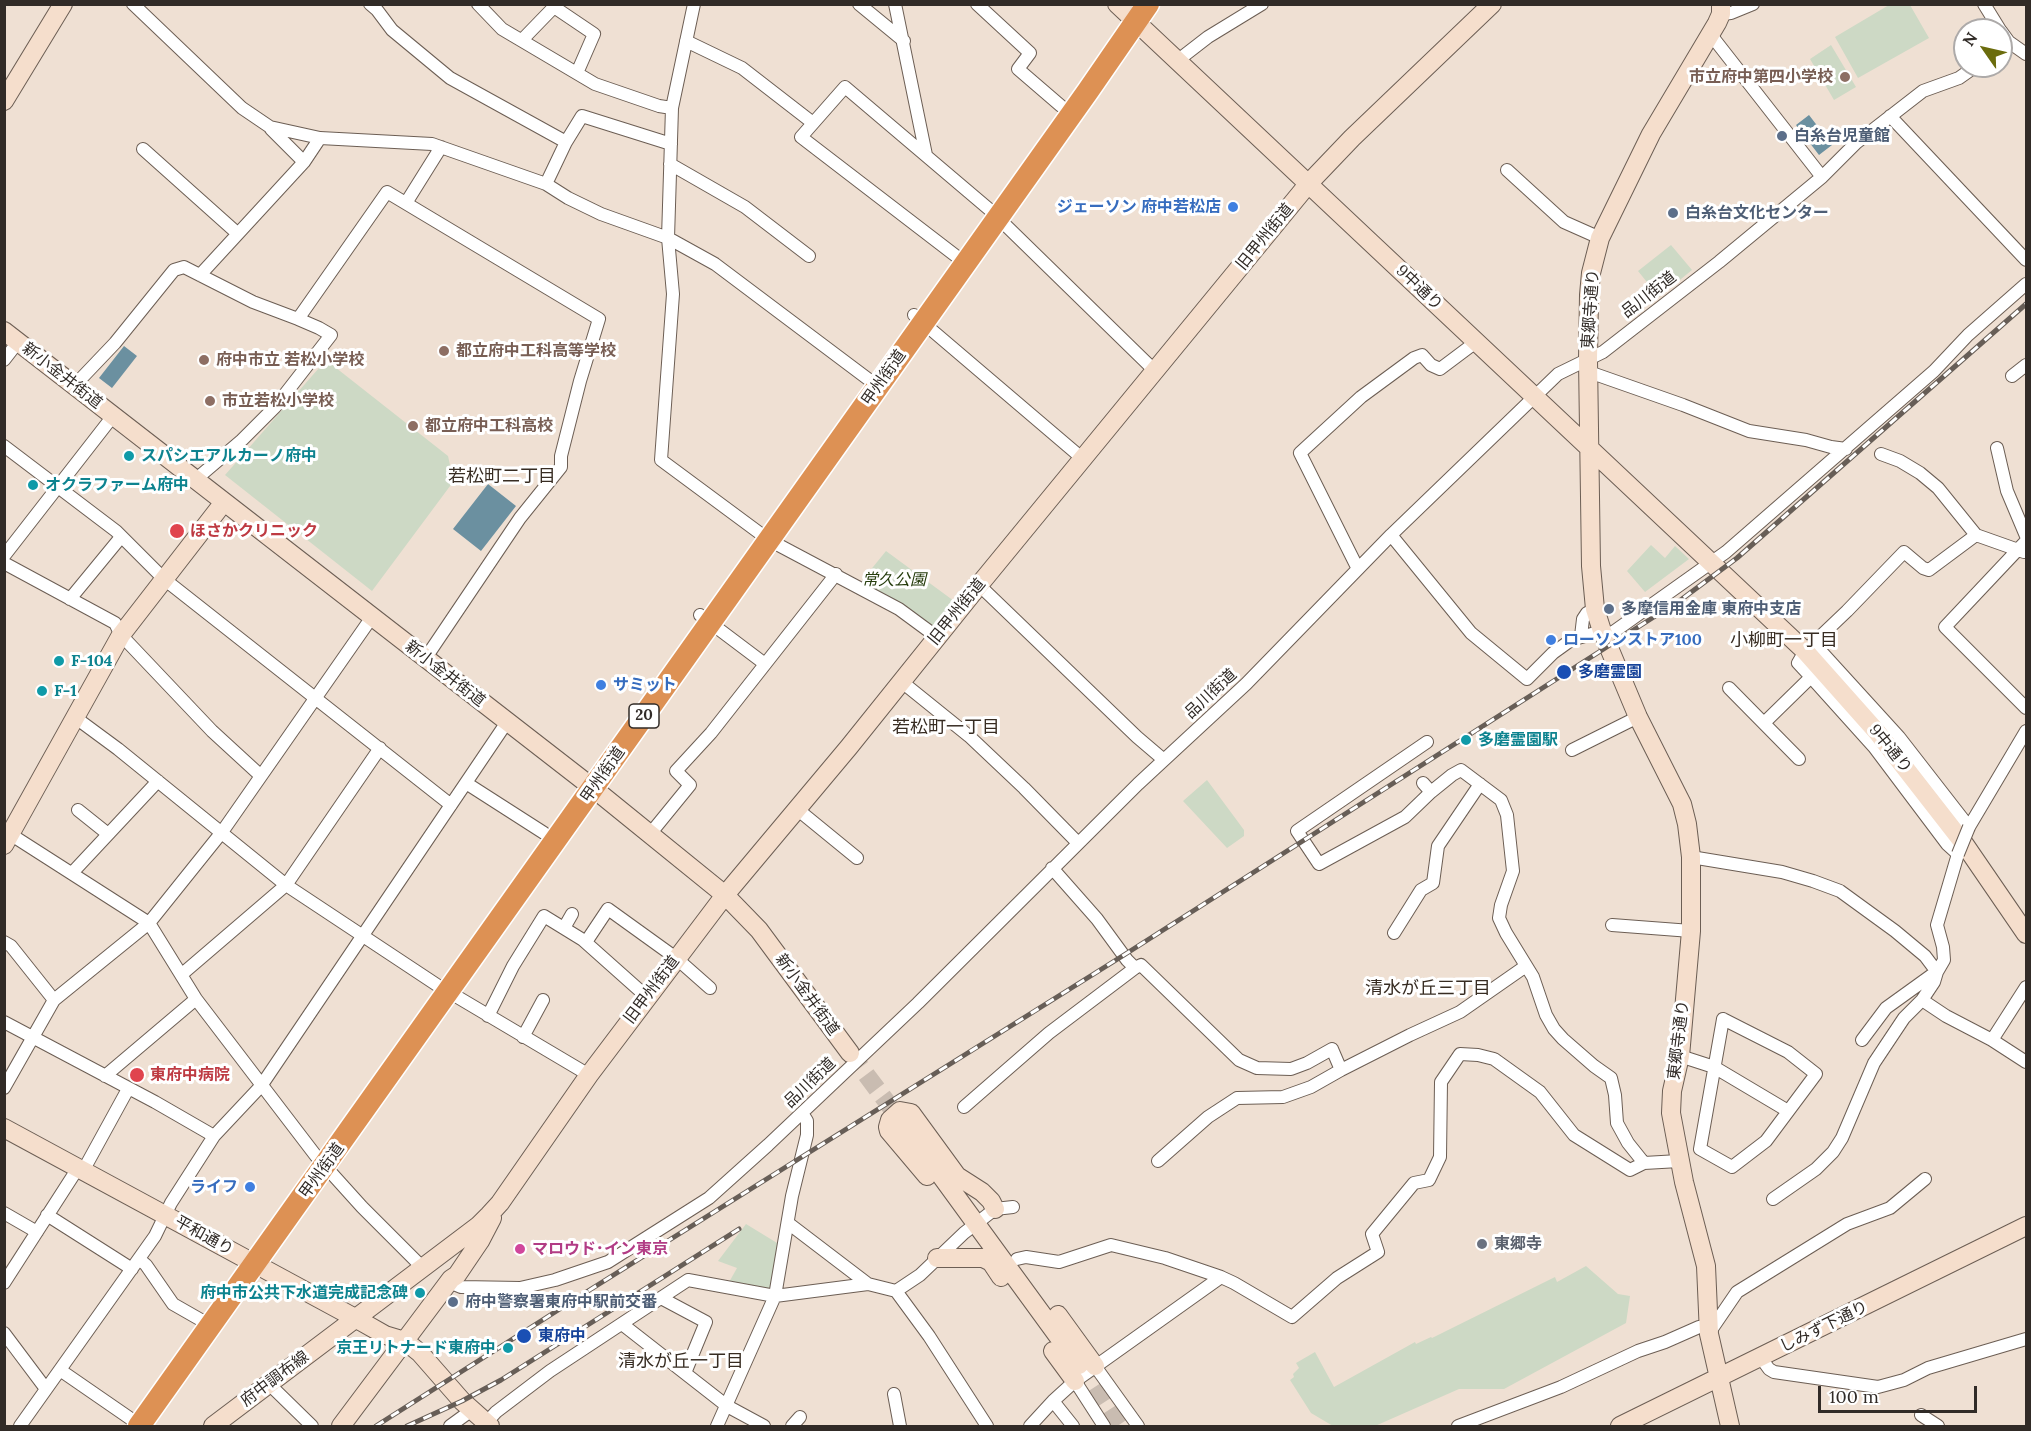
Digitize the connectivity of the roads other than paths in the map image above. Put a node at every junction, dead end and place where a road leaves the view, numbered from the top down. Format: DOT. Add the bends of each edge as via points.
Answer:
graph roads {
  1 [pos="63,4"];
  2 [pos="133,4"];
  3 [pos="370,4"];
  4 [pos="478,4"];
  5 [pos="694,4"];
  6 [pos="859,4"];
  7 [pos="895,4"];
  8 [pos="977,4"];
  9 [pos="1262,4"];
  10 [pos="1492,4"];
  11 [pos="1753,4"];
  12 [pos="1984,4"];
  13 [pos="1721,9"];
  14 [pos="1132,10"];
  15 [pos="1993,18"];
  16 [pos="1711,35"];
  17 [pos="522,40"];
  18 [pos="686,41"];
  19 [pos="904,41"];
  20 [pos="1177,61"];
  21 [pos="577,73"];
  22 [pos="1959,78"];
  23 [pos="4,101"];
  24 [pos="1061,106"];
  25 [pos="672,108"];
  26 [pos="1890,116"];
  27 [pos="813,123"];
  28 [pos="270,127"];
  29 [pos="320,138"];
  30 [pos="566,142"];
  31 [pos="671,144"];
  32 [pos="441,147"];
  33 [pos="143,149"];
  34 [pos="926,155"];
  35 [pos="304,162"];
  36 [pos="670,164"];
  37 [pos="1508,170"];
  38 [pos="1822,177"];
  39 [pos="1309,183"];
  40 [pos="546,184"];
  41 [pos="406,203"];
  42 [pos="993,213"];
  43 [pos="237,233"];
  44 [pos="668,238"];
  45 [pos="1600,238"];
  46 [pos="809,256"];
  47 [pos="956,256"];
  48 [pos="2026,260"];
  49 [pos="200,275"];
  50 [pos="2026,284"];
  51 [pos="298,319"];
  52 [pos="919,319"];
  53 [pos="11,337"];
  54 [pos="1476,342"];
  55 [pos="4,360"];
  56 [pos="2026,365"];
  57 [pos="1589,366"];
  58 [pos="1155,371"];
  59 [pos="2012,376"];
  60 [pos="868,379"];
  61 [pos="74,386"];
  62 [pos="1533,396"];
  63 [pos="113,416"];
  64 [pos="4,446"];
  65 [pos="1998,448"];
  66 [pos="1590,449"];
  67 [pos="1846,449"];
  68 [pos="1881,454"];
  69 [pos="1083,459"];
  70 [pos="195,480"];
  71 [pos="58,487"];
  72 [pos="224,502"];
  73 [pos="1391,535"];
  74 [pos="1976,535"];
  75 [pos="763,536"];
  76 [pos="2026,536"];
  77 [pos="121,537"];
  78 [pos="2024,548"];
  79 [pos="4,556"];
  80 [pos="1712,561"];
  81 [pos="4,563"];
  82 [pos="1358,569"];
  83 [pos="836,574"];
  84 [pos="164,579"];
  85 [pos="979,585"];
  86 [pos="70,599"];
  87 [pos="1595,609"];
  88 [pos="372,617"];
  89 [pos="705,619"];
  90 [pos="121,635"];
  91 [pos="1581,636"];
  92 [pos="1604,636"];
  93 [pos="937,637"];
  94 [pos="1805,651"];
  95 [pos="425,659"];
  96 [pos="765,664"];
  97 [pos="1811,677"];
  98 [pos="902,682"];
  99 [pos="1730,688"];
  100 [pos="315,698"];
  101 [pos="2026,708"];
  102 [pos="1638,717"];
  103 [pos="76,718"];
  104 [pos="507,722"];
  105 [pos="1764,723"];
  106 [pos="2026,730"];
  107 [pos="1427,742"];
  108 [pos="380,748"];
  109 [pos="1572,750"];
  110 [pos="1799,759"];
  111 [pos="1164,760"];
  112 [pos="261,776"];
  113 [pos="158,781"];
  114 [pos="466,783"];
  115 [pos="587,784"];
  116 [pos="1480,784"];
  117 [pos="451,805"];
  118 [pos="797,809"];
  119 [pos="78,810"];
  120 [pos="1969,827"];
  121 [pos="222,832"];
  122 [pos="544,833"];
  123 [pos="108,834"];
  124 [pos="650,834"];
  125 [pos="7,840"];
  126 [pos="1078,843"];
  127 [pos="1958,854"];
  128 [pos="1691,857"];
  129 [pos="857,858"];
  130 [pos="1052,868"];
  131 [pos="72,873"];
  132 [pos="286,885"];
  133 [pos="724,895"];
  134 [pos="572,914"];
  135 [pos="149,923"];
  136 [pos="1612,925"];
  137 [pos="564,928"];
  138 [pos="1691,931"];
  139 [pos="1394,933"];
  140 [pos="2026,934"];
  141 [pos="362,936"];
  142 [pos="4,942"];
  143 [pos="586,942"];
  144 [pos="676,958"];
  145 [pos="1526,966"];
  146 [pos="1135,968"];
  147 [pos="1937,972"];
  148 [pos="181,975"];
  149 [pos="2026,987"];
  150 [pos="710,988"];
  151 [pos="443,989"];
  152 [pos="647,997"];
  153 [pos="196,999"];
  154 [pos="54,1000"];
  155 [pos="543,1000"];
  156 [pos="1922,1000"];
  157 [pos="488,1016"];
  158 [pos="4,1022"];
  159 [pos="33,1037"];
  160 [pos="523,1037"];
  161 [pos="1862,1040"];
  162 [pos="1992,1040"];
  163 [pos="1680,1056"];
  164 [pos="854,1059"];
  165 [pos="2026,1062"];
  166 [pos="1714,1067"];
  167 [pos="1341,1070"];
  168 [pos="589,1075"];
  169 [pos="105,1076"];
  170 [pos="261,1086"];
  171 [pos="4,1088"];
  172 [pos="128,1089"];
  173 [pos="964,1107"];
  174 [pos="1788,1111"];
  175 [pos="802,1113"];
  176 [pos="904,1125"];
  177 [pos="4,1128"];
  178 [pos="214,1136"];
  179 [pos="320,1161"];
  180 [pos="1158,1161"];
  181 [pos="1679,1161"];
  182 [pos="1644,1163"];
  183 [pos="81,1169"];
  184 [pos="1925,1179"];
  185 [pos="1773,1199"];
  186 [pos="500,1203"];
  187 [pos="1013,1207"];
  188 [pos="995,1209"];
  189 [pos="4,1214"];
  190 [pos="47,1215"];
  191 [pos="165,1215"];
  192 [pos="972,1219"];
  193 [pos="788,1223"];
  194 [pos="2026,1226"];
  195 [pos="37,1232"];
  196 [pos="988,1240"];
  197 [pos="452,1245"];
  198 [pos="937,1258"];
  199 [pos="1017,1259"];
  200 [pos="249,1261"];
  201 [pos="10,1262"];
  202 [pos="135,1264"];
  203 [pos="422,1267"];
  204 [pos="1221,1277"];
  205 [pos="450,1280"];
  206 [pos="4,1283"];
  207 [pos="868,1284"];
  208 [pos="896,1291"];
  209 [pos="775,1296"];
  210 [pos="661,1298"];
  211 [pos="355,1318"];
  212 [pos="201,1320"];
  213 [pos="622,1324"];
  214 [pos="1708,1330"];
  215 [pos="4,1333"];
  216 [pos="2026,1339"];
  217 [pos="405,1341"];
  218 [pos="9,1351"];
  219 [pos="1761,1358"];
  220 [pos="60,1370"];
  221 [pos="1083,1371"];
  222 [pos="685,1373"];
  223 [pos="1720,1378"];
  224 [pos="269,1384"];
  225 [pos="46,1389"];
  226 [pos="894,1394"];
  227 [pos="1053,1401"];
  228 [pos="728,1406"];
  229 [pos="472,1410"];
  230 [pos="1921,1414"];
  231 [pos="27,1424"];
  232 [pos="132,1424"];
  233 [pos="488,1425"];
  234 [pos="213,1426"];
  235 [pos="312,1426"];
  236 [pos="340,1426"];
  237 [pos="450,1426"];
  238 [pos="717,1426"];
  239 [pos="764,1426"];
  240 [pos="900,1426"];
  241 [pos="987,1426"];
  242 [pos="1031,1426"];
  243 [pos="1073,1426"];
  244 [pos="1104,1426"];
  245 [pos="1138,1426"];
  246 [pos="1458,1426"];
  247 [pos="1620,1426"];
  248 [pos="1730,1426"];
  249 [pos="1938,1426"];
  1 -- 23 [label="main road"];
  2 -- 28 [label="street" via="242,108"];
  3 -- 30 [label="street" via="392,30 450,78"];
  4 -- 17 [label="street" via="502,29"];
  5 -- 18 [label="street"];
  6 -- 19 [label="street"];
  7 -- 19 [label="street"];
  8 -- 24 [label="street" via="1030,53 1018,69"];
  9 -- 20 [label="street"];
  10 -- 39 [label="main road, 旧甲州街道"];
  11 -- 13 [label="street" via="1731,13"];
  12 -- 15 [label="street"];
  13 -- 16 [label="main road, 東郷寺通り"];
  14 -- 20 [label="main road, 9中通り"];
  14 -- 24 [label="highway, 甲州街道 / 20"];
  14 -- 42 [label="highway, 甲州街道 / 20"];
  16 -- 38 [label="street"];
  16 -- 45 [label="main road, 東郷寺通り" via="1651,134"];
  17 -- 21 [label="street"];
  17 -- 21 [label="street" via="554,7 594,34"];
  18 -- 25 [label="street"];
  18 -- 27 [label="street" via="742,68"];
  19 -- 34 [label="street"];
  20 -- 39 [label="main road, 9中通り"];
  21 -- 25 [label="street" via="595,84"];
  22 -- 26 [label="street, 品川街道" via="1923,91"];
  24 -- 42 [label="highway, 甲州街道 / 20"];
  25 -- 31 [label="street"];
  26 -- 38 [label="street, 品川街道"];
  26 -- 48 [label="street"];
  27 -- 34 [label="street" via="845,87"];
  27 -- 47 [label="street" via="801,137"];
  28 -- 29 [label="street"];
  28 -- 35 [label="street"];
  29 -- 32 [label="street"];
  29 -- 35 [label="street"];
  30 -- 31 [label="street" via="582,116"];
  30 -- 40 [label="street"];
  31 -- 36 [label="street"];
  32 -- 40 [label="street"];
  32 -- 41 [label="street"];
  33 -- 43 [label="street"];
  34 -- 42 [label="street"];
  35 -- 43 [label="street"];
  36 -- 44 [label="street"];
  36 -- 46 [label="street" via="745,207"];
  37 -- 45 [label="street" via="1564,222"];
  38 -- 57 [label="street, 品川街道"];
  39 -- 54 [label="main road, 9中通り"];
  39 -- 58 [label="main road, 旧甲州街道"];
  40 -- 44 [label="street" via="601,214"];
  41 -- 51 [label="street" via="387,192"];
  41 -- 95 [label="street" via="599,319 561,466 520,518"];
  42 -- 47 [label="highway, 甲州街道 / 20"];
  42 -- 52 [label="highway, 甲州街道 / 20"];
  42 -- 58 [label="street"];
  43 -- 49 [label="street"];
  44 -- 60 [label="street" via="715,264"];
  44 -- 75 [label="street" via="673,294 661,460"];
  45 -- 57 [label="main road, 東郷寺通り" via="1589,295"];
  47 -- 52 [label="highway, 甲州街道 / 20"];
  49 -- 51 [label="street"];
  49 -- 61 [label="street" via="184,267 174,270"];
  50 -- 67 [label="street"];
  51 -- 70 [label="street" via="331,335 275,407"];
  52 -- 60 [label="highway, 甲州街道 / 20"];
  52 -- 69 [label="street"];
  52 -- 75 [label="highway, 甲州街道 / 20"];
  53 -- 55 [label="street"];
  53 -- 61 [label="main road, 新小金井街道"];
  54 -- 62 [label="main road, 9中通り"];
  54 -- 82 [label="street" via="1440,369 1422,355 1414,358 1361,397 1300,453"];
  56 -- 59 [label="street"];
  57 -- 62 [label="street, 品川街道" via="1575,364"];
  57 -- 66 [label="main road, 東郷寺通り"];
  57 -- 67 [label="street" via="1749,431"];
  58 -- 69 [label="main road, 旧甲州街道"];
  60 -- 75 [label="highway, 甲州街道 / 20"];
  61 -- 63 [label="main road, 新小金井街道"];
  62 -- 66 [label="main road, 9中通り"];
  62 -- 73 [label="street, 品川街道"];
  63 -- 70 [label="main road, 新小金井街道"];
  63 -- 71 [label="street"];
  64 -- 71 [label="street"];
  65 -- 76 [label="street" via="2007,491"];
  66 -- 80 [label="main road, 9中通り"];
  66 -- 87 [label="main road, 東郷寺通り"];
  67 -- 80 [label="street"];
  68 -- 74 [label="street" via="1900,461 1938,488"];
  69 -- 85 [label="main road, 旧甲州街道"];
  70 -- 72 [label="main road, 新小金井街道"];
  71 -- 77 [label="street"];
  71 -- 79 [label="street"];
  72 -- 84 [label="main road"];
  72 -- 88 [label="main road, 新小金井街道"];
  73 -- 82 [label="street, 品川街道"];
  73 -- 91 [label="street" via="1471,633 1527,679 1553,653"];
  74 -- 78 [label="street"];
  74 -- 94 [label="street" via="1929,570 1904,552"];
  75 -- 83 [label="street"];
  75 -- 89 [label="highway, 甲州街道 / 20"];
  77 -- 84 [label="street"];
  77 -- 86 [label="street"];
  78 -- 101 [label="street" via="1945,627"];
  80 -- 92 [label="street" via="1640,615"];
  80 -- 94 [label="main road, 9中通り"];
  81 -- 86 [label="street"];
  82 -- 111 [label="street, 品川街道" via="1246,684"];
  83 -- 93 [label="street" via="899,609"];
  83 -- 96 [label="street"];
  84 -- 90 [label="main road"];
  84 -- 100 [label="street"];
  85 -- 93 [label="main road, 旧甲州街道"];
  85 -- 111 [label="street"];
  86 -- 90 [label="street" via="115,623"];
  87 -- 91 [label="street" via="1583,619"];
  87 -- 92 [label="main road, 東郷寺通り"];
  88 -- 95 [label="main road, 新小金井街道"];
  88 -- 100 [label="street"];
  89 -- 96 [label="street"];
  89 -- 115 [label="highway, 甲州街道 / 20"];
  90 -- 103 [label="main road"];
  90 -- 112 [label="street" via="212,731"];
  91 -- 92 [label="street"];
  92 -- 102 [label="main road, 東郷寺通り"];
  93 -- 98 [label="main road, 旧甲州街道"];
  94 -- 97 [label="street" via="1798,663"];
  94 -- 120 [label="street" via="1817,647 1899,737"];
  94 -- 140 [label="main road, 9中通り" via="1877,732 1958,835"];
  95 -- 104 [label="main road, 新小金井街道"];
  96 -- 124 [label="street" via="676,771 690,785"];
  97 -- 105 [label="street"];
  97 -- 127 [label="street" via="1874,747"];
  98 -- 118 [label="main road, 旧甲州街道"];
  98 -- 126 [label="street" via="1011,774"];
  99 -- 105 [label="street"];
  100 -- 108 [label="street"];
  100 -- 112 [label="street"];
  102 -- 109 [label="street"];
  102 -- 128 [label="main road, 東郷寺通り" via="1682,804"];
  103 -- 113 [label="street"];
  103 -- 125 [label="main road"];
  104 -- 114 [label="street"];
  104 -- 115 [label="main road, 新小金井街道"];
  105 -- 110 [label="street"];
  106 -- 120 [label="street"];
  107 -- 116 [label="street" via="1297,831 1319,864 1405,817 1427,788 1461,770"];
  108 -- 117 [label="street"];
  108 -- 132 [label="street"];
  111 -- 126 [label="street, 品川街道"];
  112 -- 121 [label="street"];
  113 -- 121 [label="street"];
  113 -- 123 [label="street"];
  114 -- 117 [label="street"];
  114 -- 122 [label="street"];
  115 -- 122 [label="highway, 甲州街道 / 20"];
  115 -- 124 [label="main road, 新小金井街道"];
  115 -- 151 [label="highway, 甲州街道 / 20"];
  116 -- 139 [label="street" via="1438,846 1433,883 1421,890"];
  116 -- 145 [label="street" via="1505,806 1512,871 1499,918"];
  117 -- 141 [label="street"];
  118 -- 129 [label="street"];
  118 -- 133 [label="main road, 旧甲州街道"];
  119 -- 123 [label="street"];
  120 -- 127 [label="street, bridge"];
  121 -- 132 [label="street"];
  121 -- 135 [label="street"];
  122 -- 151 [label="highway, 甲州街道 / 20"];
  123 -- 131 [label="street"];
  124 -- 133 [label="main road, 新小金井街道"];
  125 -- 131 [label="street"];
  126 -- 130 [label="street, 品川街道"];
  127 -- 147 [label="street" via="1937,925 1944,960"];
  128 -- 138 [label="main road, 東郷寺通り"];
  128 -- 147 [label="street" via="1782,872 1840,891 1925,956"];
  130 -- 146 [label="street"];
  130 -- 164 [label="street, 品川街道"];
  131 -- 135 [label="street"];
  132 -- 141 [label="street"];
  132 -- 148 [label="street"];
  133 -- 144 [label="main road, 旧甲州街道"];
  133 -- 164 [label="main road, 新小金井街道" via="742,912 769,926"];
  134 -- 137 [label="street"];
  135 -- 148 [label="street"];
  135 -- 154 [label="street"];
  136 -- 138 [label="street"];
  137 -- 143 [label="street"];
  137 -- 157 [label="street" via="544,916"];
  138 -- 163 [label="main road, 東郷寺通り"];
  141 -- 151 [label="street"];
  141 -- 170 [label="street"];
  142 -- 154 [label="street"];
  143 -- 144 [label="street" via="608,909"];
  143 -- 152 [label="street"];
  144 -- 150 [label="street"];
  144 -- 152 [label="main road, 旧甲州街道"];
  145 -- 167 [label="street" via="1447,1020"];
  145 -- 182 [label="street" via="1554,1029 1611,1078 1617,1123"];
  146 -- 167 [label="street" via="1141,965 1239,1060 1257,1068 1291,1069 1332,1049"];
  146 -- 173 [label="street" via="1049,1033"];
  147 -- 156 [label="street"];
  147 -- 161 [label="street" via="1886,1008"];
  148 -- 153 [label="street"];
  149 -- 162 [label="street"];
  151 -- 157 [label="street"];
  151 -- 179 [label="highway, 甲州街道 / 20"];
  152 -- 168 [label="main road, 旧甲州街道"];
  153 -- 169 [label="street"];
  153 -- 170 [label="street"];
  154 -- 159 [label="street"];
  155 -- 160 [label="street"];
  156 -- 162 [label="street"];
  156 -- 185 [label="street" via="1904,1018 1874,1063 1833,1152"];
  157 -- 160 [label="street"];
  158 -- 159 [label="street"];
  159 -- 169 [label="street"];
  159 -- 171 [label="street"];
  160 -- 168 [label="street"];
  162 -- 165 [label="street"];
  163 -- 166 [label="street"];
  163 -- 181 [label="main road, 東郷寺通り" via="1671,1101"];
  164 -- 175 [label="street, 品川街道"];
  166 -- 174 [label="street"];
  166 -- 174 [label="street" via="1700,1149 1732,1167 1766,1141"];
  166 -- 174 [label="street" via="1723,1019 1788,1052 1816,1074"];
  167 -- 180 [label="street" via="1311,1088 1283,1097 1237,1098 1208,1117"];
  168 -- 186 [label="main road, 旧甲州街道"];
  169 -- 172 [label="street"];
  170 -- 178 [label="street"];
  170 -- 179 [label="street"];
  172 -- 178 [label="street"];
  172 -- 183 [label="street"];
  175 -- 193 [label="street" via="807,1121 807,1135"];
  175 -- 205 [label="street, 品川街道" via="709,1198 608,1262 520,1288 461,1287"];
  176 -- 192 [label="main road"];
  177 -- 183 [label="main road, 平和通り"];
  178 -- 191 [label="street"];
  179 -- 200 [label="highway, 甲州街道 / 20"];
  179 -- 203 [label="street"];
  181 -- 182 [label="street"];
  181 -- 214 [label="main road, 東郷寺通り" via="1706,1266"];
  182 -- 204 [label="street" via="1630,1170 1574,1135 1540,1092 1494,1059 1460,1054 1441,1082 1440,1157 1429,1180 1414,1183 1372,1234 1378,1252 1337,1278 1292,1317"];
  183 -- 190 [label="street"];
  183 -- 191 [label="main road, 平和通り"];
  184 -- 214 [label="street" via="1890,1208 1847,1224 1737,1293"];
  186 -- 197 [label="main road, 旧甲州街道"];
  186 -- 205 [label="main road" via="480,1241"];
  187 -- 188 [label="street"];
  188 -- 192 [label="street"];
  188 -- 192 [label="main road" via="982,1192 957,1176 911,1113 900,1112 892,1117 888,1127 892,1135 944,1199"];
  189 -- 195 [label="street"];
  190 -- 195 [label="street"];
  190 -- 202 [label="street"];
  191 -- 200 [label="main road, 平和通り"];
  191 -- 202 [label="street"];
  192 -- 196 [label="main road"];
  192 -- 198 [label="street"];
  193 -- 207 [label="street"];
  193 -- 209 [label="street"];
  194 -- 219 [label="main road, しみず下通り"];
  195 -- 201 [label="street"];
  196 -- 199 [label="main road"];
  196 -- 221 [label="main road"];
  197 -- 203 [label="main road, 府中調布線"];
  197 -- 205 [label="main road"];
  198 -- 208 [label="street"];
  198 -- 221 [label="main road" via="983,1258 991,1263"];
  199 -- 204 [label="street" via="1059,1262 1111,1245"];
  199 -- 221 [label="main road"];
  200 -- 211 [label="main road, 平和通り"];
  200 -- 212 [label="highway, 甲州街道 / 20" via="233,1275"];
  200 -- 232 [label="highway, 甲州街道 / 20"];
  201 -- 206 [label="street"];
  202 -- 212 [label="street" via="146,1265 173,1304"];
  202 -- 220 [label="street"];
  203 -- 211 [label="main road, 府中調布線"];
  204 -- 221 [label="street"];
  205 -- 217 [label="main road"];
  207 -- 208 [label="street"];
  207 -- 209 [label="street"];
  208 -- 241 [label="street"];
  209 -- 210 [label="street" via="688,1280"];
  209 -- 228 [label="street"];
  210 -- 213 [label="street"];
  210 -- 222 [label="street" via="706,1322"];
  211 -- 217 [label="main road, 平和通り"];
  211 -- 224 [label="main road, 府中調布線"];
  212 -- 232 [label="highway, 甲州街道 / 20"];
  213 -- 222 [label="street"];
  213 -- 233 [label="street" via="550,1371 496,1412"];
  214 -- 223 [label="main road, 東郷寺通り"];
  214 -- 246 [label="street" via="1699,1327 1561,1387"];
  215 -- 218 [label="street"];
  216 -- 219 [label="street" via="1878,1387 1774,1372"];
  217 -- 229 [label="main road"];
  217 -- 236 [label="main road"];
  218 -- 225 [label="street"];
  219 -- 223 [label="main road, しみず下通り"];
  220 -- 225 [label="street"];
  220 -- 232 [label="street"];
  221 -- 227 [label="street"];
  221 -- 244 [label="street"];
  221 -- 245 [label="street"];
  222 -- 228 [label="street"];
  223 -- 247 [label="main road, しみず下通り"];
  223 -- 248 [label="main road, 東郷寺通り"];
  224 -- 234 [label="main road, 府中調布線"];
  224 -- 235 [label="street"];
  225 -- 231 [label="street"];
  226 -- 240 [label="street"];
  227 -- 242 [label="street"];
  227 -- 243 [label="street"];
  228 -- 238 [label="street"];
  228 -- 239 [label="street"];
  229 -- 233 [label="main road"];
  229 -- 237 [label="street"];
  230 -- 249 [label="street"];
}
